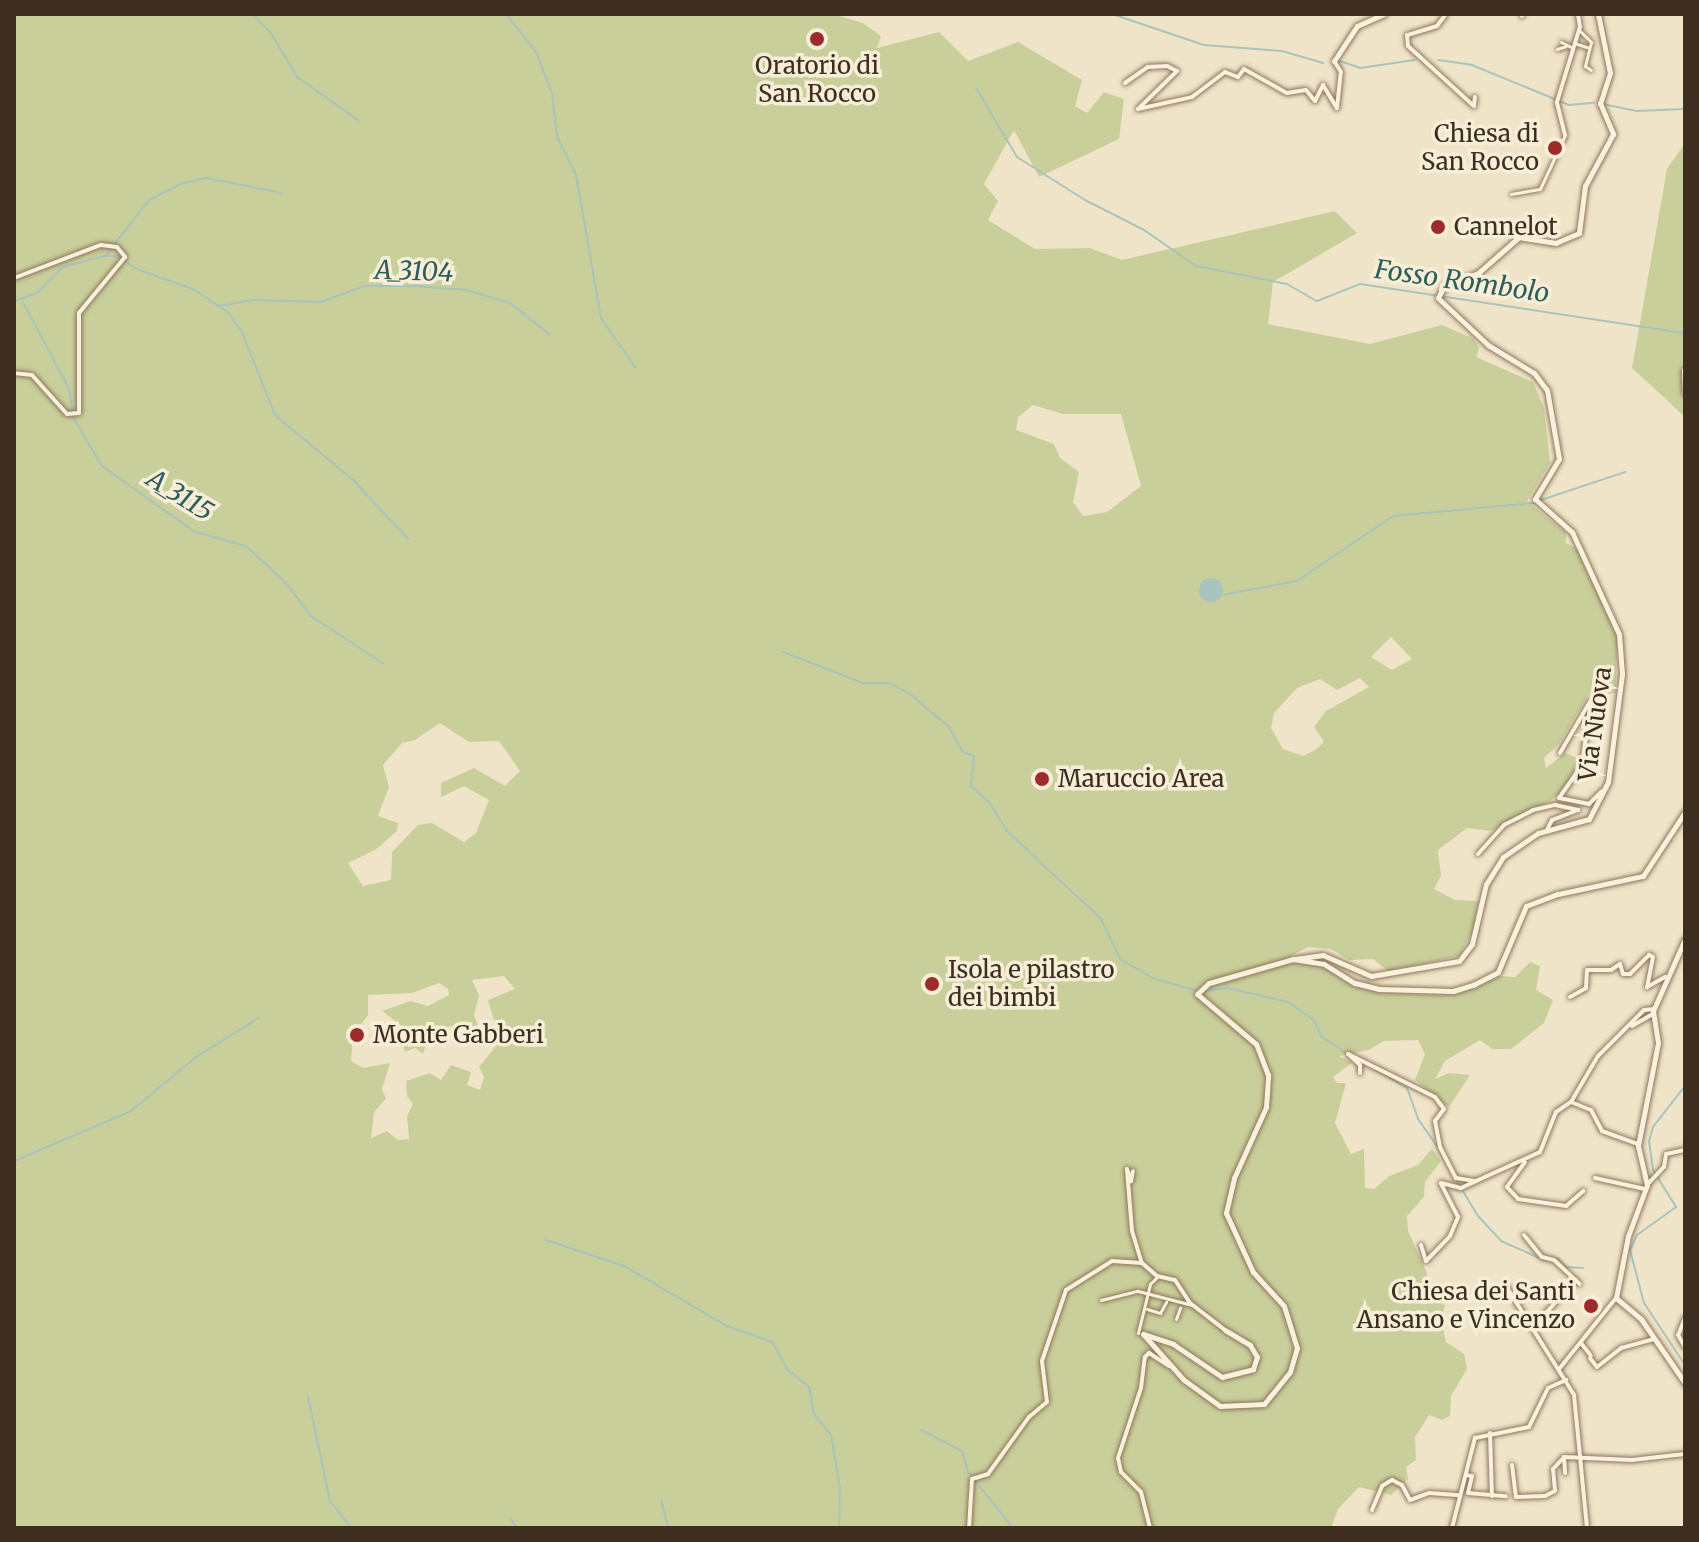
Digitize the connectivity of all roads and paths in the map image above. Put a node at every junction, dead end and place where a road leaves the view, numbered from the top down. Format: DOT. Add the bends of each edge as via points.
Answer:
graph roads {
  1 [pos="1384,14"];
  2 [pos="1446,14"];
  3 [pos="1578,14"];
  4 [pos="1598,14"];
  5 [pos="1580,27"];
  6 [pos="1561,42"];
  7 [pos="1574,45"];
  8 [pos="1566,46"];
  9 [pos="1590,48"];
  10 [pos="1557,49"];
  11 [pos="1334,61"];
  12 [pos="1591,70"];
  13 [pos="1125,83"];
  14 [pos="1475,97"];
  15 [pos="1565,135"];
  16 [pos="1556,138"];
  17 [pos="1564,144"];
  18 [pos="1511,194"];
  19 [pos="14,278"];
  20 [pos="1684,370"];
  21 [pos="14,373"];
  22 [pos="1685,394"];
  23 [pos="1560,753"];
  24 [pos="1608,782"];
  25 [pos="1685,812"];
  26 [pos="1547,830"];
  27 [pos="1478,854"];
  28 [pos="1685,939"];
  29 [pos="1683,946"];
  30 [pos="1293,959"];
  31 [pos="1665,977"];
  32 [pos="1570,997"];
  33 [pos="1653,1012"];
  34 [pos="1360,1073"];
  35 [pos="1571,1102"];
  36 [pos="1638,1142"];
  37 [pos="1685,1150"];
  38 [pos="1526,1160"];
  39 [pos="1130,1170"];
  40 [pos="1595,1178"];
  41 [pos="1476,1181"];
  42 [pos="1646,1188"];
  43 [pos="1583,1191"];
  44 [pos="1524,1235"];
  45 [pos="1421,1245"];
  46 [pos="1142,1263"];
  47 [pos="1158,1276"];
  48 [pos="1506,1286"];
  49 [pos="1148,1295"];
  50 [pos="1616,1298"];
  51 [pos="1101,1300"];
  52 [pos="1166,1302"];
  53 [pos="1195,1304"];
  54 [pos="1185,1307"];
  55 [pos="1147,1309"];
  56 [pos="1685,1318"];
  57 [pos="1176,1319"];
  58 [pos="1532,1328"];
  59 [pos="1225,1330"];
  60 [pos="1138,1333"];
  61 [pos="1657,1338"];
  62 [pos="1581,1343"];
  63 [pos="1685,1347"];
  64 [pos="1169,1366"];
  65 [pos="1559,1369"];
  66 [pos="1566,1380"];
  67 [pos="1685,1383"];
  68 [pos="1490,1433"];
  69 [pos="1685,1454"];
  70 [pos="1564,1457"];
  71 [pos="1580,1458"];
  72 [pos="1512,1465"];
  73 [pos="1565,1473"];
  74 [pos="1466,1475"];
  75 [pos="1460,1495"];
  76 [pos="1492,1496"];
  77 [pos="1506,1496"];
  78 [pos="1372,1510"];
  79 [pos="969,1528"];
  80 [pos="1150,1528"];
  81 [pos="1452,1528"];
  82 [pos="1587,1528"];
  1 -- 11 [label="street" via="1357,26"];
  2 -- 14 [label="street" via="1437,26 1407,35 1408,46 1474,106"];
  3 -- 5 [label="street"];
  4 -- 24 [label="street, Via Nuova" via="1610,73 1600,103 1613,134 1585,186 1579,233 1556,243 1519,237 1478,273 1444,286 1438,298 1488,345 1534,373 1547,390 1559,459 1535,499 1572,532 1619,634 1622,674"];
  5 -- 7 [label="street"];
  5 -- 9 [label="street"];
  6 -- 8 [label="street"];
  7 -- 8 [label="street"];
  7 -- 9 [label="street"];
  7 -- 15 [label="street" via="1557,102"];
  8 -- 10 [label="street"];
  9 -- 12 [label="street" via="1585,66"];
  11 -- 13 [label="street" via="1341,72 1337,108 1323,85 1315,101 1306,90 1287,93 1244,69 1238,77 1225,72 1192,97 1138,109 1177,71 1148,67"];
  15 -- 17 [label="street"];
  16 -- 17 [label="street"];
  17 -- 18 [label="street" via="1540,189"];
  19 -- 21 [label="street" via="101,245 117,247 125,257 79,313 79,413 67,414 32,375"];
  20 -- 22 [label="street"];
  23 -- 24 [label="street" via="1591,700 1582,765 1559,798 1589,804"];
  24 -- 26 [label="street, Via Nuova" via="1589,819"];
  25 -- 30 [label="street" via="1643,876 1526,906 1498,972 1462,990 1379,989 1355,983 1324,964"];
  26 -- 27 [label="street" via="1552,820 1578,810 1555,805 1533,810 1504,825"];
  26 -- 30 [label="street, Via Nuova" via="1503,857 1486,884 1472,944 1459,961 1371,976 1323,955"];
  28 -- 29 [label="street"];
  29 -- 31 [label="street"];
  30 -- 64 [label="street" via="1197,992 1256,1044 1268,1075 1266,1107 1234,1178 1226,1213 1253,1272 1284,1306 1297,1348 1282,1387 1270,1401 1255,1405 1214,1404"];
  31 -- 32 [label="street" via="1647,987 1653,957 1649,955 1630,974 1622,972 1620,964 1611,970 1587,970 1586,988"];
  31 -- 33 [label="street"];
  33 -- 35 [label="street" via="1628,1027 1591,1066"];
  33 -- 36 [label="street" via="1658,1043"];
  34 -- 41 [label="street" via="1358,1061 1347,1055 1435,1097 1444,1109 1435,1121 1440,1147 1456,1178"];
  35 -- 36 [label="street" via="1591,1110 1602,1131 1635,1146"];
  35 -- 38 [label="street" via="1556,1112 1540,1152"];
  36 -- 42 [label="street"];
  37 -- 42 [label="street" via="1668,1152"];
  38 -- 41 [label="street"];
  38 -- 43 [label="street" via="1507,1184 1518,1199 1566,1206"];
  39 -- 46 [label="street" via="1132,1231"];
  40 -- 42 [label="street"];
  41 -- 45 [label="street" via="1463,1188 1441,1183 1458,1217 1450,1236 1426,1261"];
  42 -- 50 [label="street" via="1628,1236"];
  44 -- 58 [label="street" via="1578,1282"];
  46 -- 47 [label="street"];
  46 -- 79 [label="street" via="1112,1261 1066,1290 1042,1361 1047,1402 1029,1417 988,1474 972,1479"];
  47 -- 49 [label="street"];
  47 -- 53 [label="street" via="1175,1280"];
  48 -- 58 [label="street"];
  49 -- 51 [label="street" via="1138,1291"];
  49 -- 52 [label="street"];
  49 -- 55 [label="street"];
  50 -- 61 [label="street"];
  50 -- 62 [label="street"];
  52 -- 54 [label="street"];
  52 -- 55 [label="street" via="1160,1313"];
  53 -- 54 [label="street"];
  53 -- 59 [label="street"];
  54 -- 57 [label="street"];
  55 -- 60 [label="street"];
  56 -- 63 [label="street" via="1678,1335"];
  58 -- 65 [label="street"];
  59 -- 64 [label="street" via="1250,1345 1257,1357 1253,1369 1222,1377 1173,1344 1143,1334"];
  61 -- 62 [label="street" via="1621,1348 1597,1367"];
  61 -- 67 [label="street"];
  62 -- 65 [label="street"];
  64 -- 80 [label="street" via="1149,1353 1145,1357 1141,1388 1118,1458 1121,1472 1141,1492"];
  65 -- 66 [label="street"];
  66 -- 68 [label="street" via="1548,1388 1529,1427"];
  66 -- 71 [label="street" via="1574,1395"];
  68 -- 74 [label="street" via="1475,1438"];
  68 -- 76 [label="street"];
  69 -- 71 [label="street"];
  70 -- 71 [label="street"];
  70 -- 72 [label="street" via="1553,1469 1553,1495 1516,1497"];
  70 -- 73 [label="street"];
  71 -- 82 [label="street"];
  74 -- 75 [label="street"];
  74 -- 76 [label="street" via="1472,1476 1468,1493"];
  75 -- 78 [label="street" via="1429,1493 1410,1500 1402,1485 1392,1480 1382,1486"];
  75 -- 81 [label="street"];
  76 -- 77 [label="street"];
}
